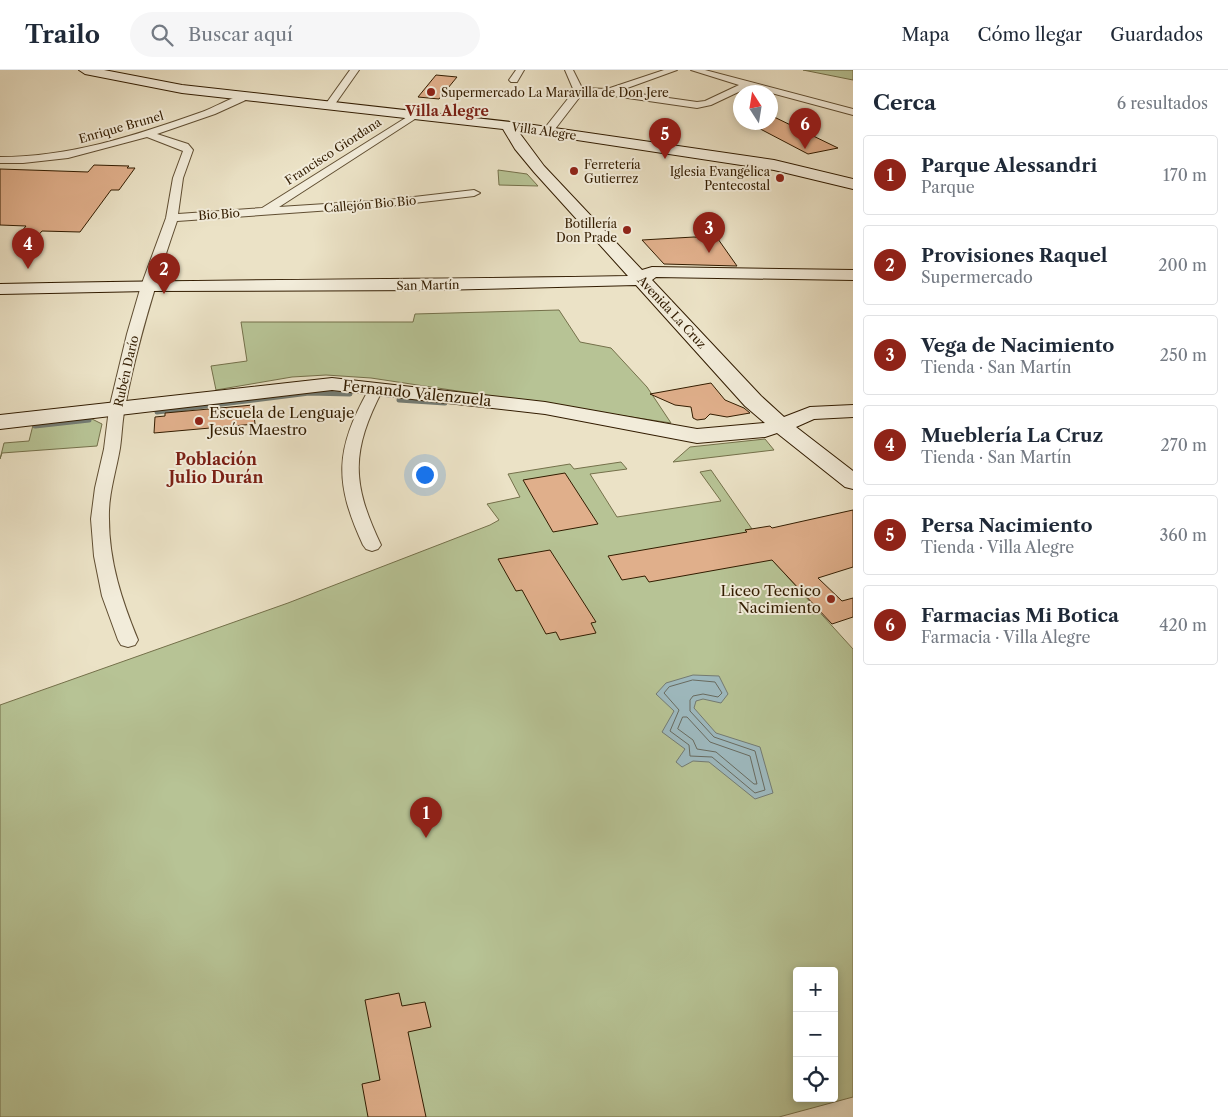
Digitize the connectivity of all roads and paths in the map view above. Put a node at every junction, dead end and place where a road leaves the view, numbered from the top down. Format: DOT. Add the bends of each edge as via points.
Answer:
graph roads {
  1 [pos="85,70"];
  2 [pos="352,70"];
  3 [pos="520,70"];
  4 [pos="569,70"];
  5 [pos="673,70"];
  6 [pos="695,70"];
  7 [pos="732,70"];
  8 [pos="718,76"];
  9 [pos="514,80"];
  10 [pos="748,84"];
  11 [pos="579,91"];
  12 [pos="607,92"];
  13 [pos="245,97"];
  14 [pos="330,105"];
  15 [pos="853,112"];
  16 [pos="415,115"];
  17 [pos="508,126"];
  18 [pos="147,134"];
  19 [pos="538,143"];
  20 [pos="0,160"];
  21 [pos="853,184"];
  22 [pos="474,193"];
  23 [pos="266,211"];
  24 [pos="172,218"];
  25 [pos="647,275"];
  26 [pos="853,275"];
  27 [pos="148,286"];
  28 [pos="0,289"];
  29 [pos="376,389"];
  30 [pos="0,404"];
  31 [pos="117,409"];
  32 [pos="853,411"];
  33 [pos="46,417"];
  34 [pos="0,422"];
  35 [pos="786,424"];
  36 [pos="853,465"];
  37 [pos="853,482"];
  38 [pos="372,544"];
  39 [pos="128,640"];
  1 -- 13 [label="main road, Villa Alegre" via="182,89"];
  2 -- 14 [label="street"];
  3 -- 9 [label="street"];
  4 -- 11 [label="street"];
  5 -- 12 [label="street"];
  6 -- 8 [label="street"];
  7 -- 8 [label="street"];
  8 -- 10 [label="street"];
  10 -- 12 [label="street" via="697,105"];
  10 -- 15 [label="street"];
  11 -- 12 [label="street"];
  11 -- 19 [label="street"];
  13 -- 14 [label="main road, Villa Alegre"];
  13 -- 18 [label="street, Enrique Brunel" via="215,111"];
  14 -- 16 [label="main road, Villa Alegre"];
  16 -- 17 [label="main road, Villa Alegre"];
  16 -- 23 [label="street, Francisco Giordana"];
  17 -- 19 [label="main road, Avenida La Cruz"];
  17 -- 19 [label="main road, Villa Alegre"];
  18 -- 20 [label="street, Enrique Brunel" via="67,155"];
  18 -- 24 [label="street, Rubén Darío" via="188,150 178,178"];
  19 -- 21 [label="main road, Villa Alegre" via="774,165"];
  19 -- 25 [label="main road, Avenida La Cruz" via="539,170"];
  22 -- 23 [label="street, Callejón Bio Bio" via="388,203"];
  23 -- 24 [label="street, Bio Bio"];
  24 -- 27 [label="street, Rubén Darío"];
  25 -- 26 [label="main road, San Martín"];
  25 -- 27 [label="main road, San Martín" via="630,281 437,286"];
  25 -- 35 [label="main road, Avenida La Cruz" via="728,355"];
  27 -- 28 [label="main road, San Martín"];
  27 -- 31 [label="street, Rubén Darío"];
  29 -- 31 [label="main road, Fernando Valenzuela" via="311,385"];
  29 -- 35 [label="main road, Fernando Valenzuela" via="545,408 696,436 742,433"];
  29 -- 38 [label="street" via="352,441 350,472 355,505"];
  30 -- 33 [label="main road, Fernando Valenzuela" via="18,412"];
  31 -- 33 [label="street, Fernando Valenzuela"];
  31 -- 39 [label="street, Rubén Darío" via="100,519 102,556"];
  32 -- 35 [label="main road, Fernando Valenzuela" via="816,412"];
  33 -- 34 [label="street, Fernando Valenzuela"];
  35 -- 36 [label="main road, Avenida La Cruz"];
  35 -- 37 [label="main road, Avenida La Cruz"];
}
